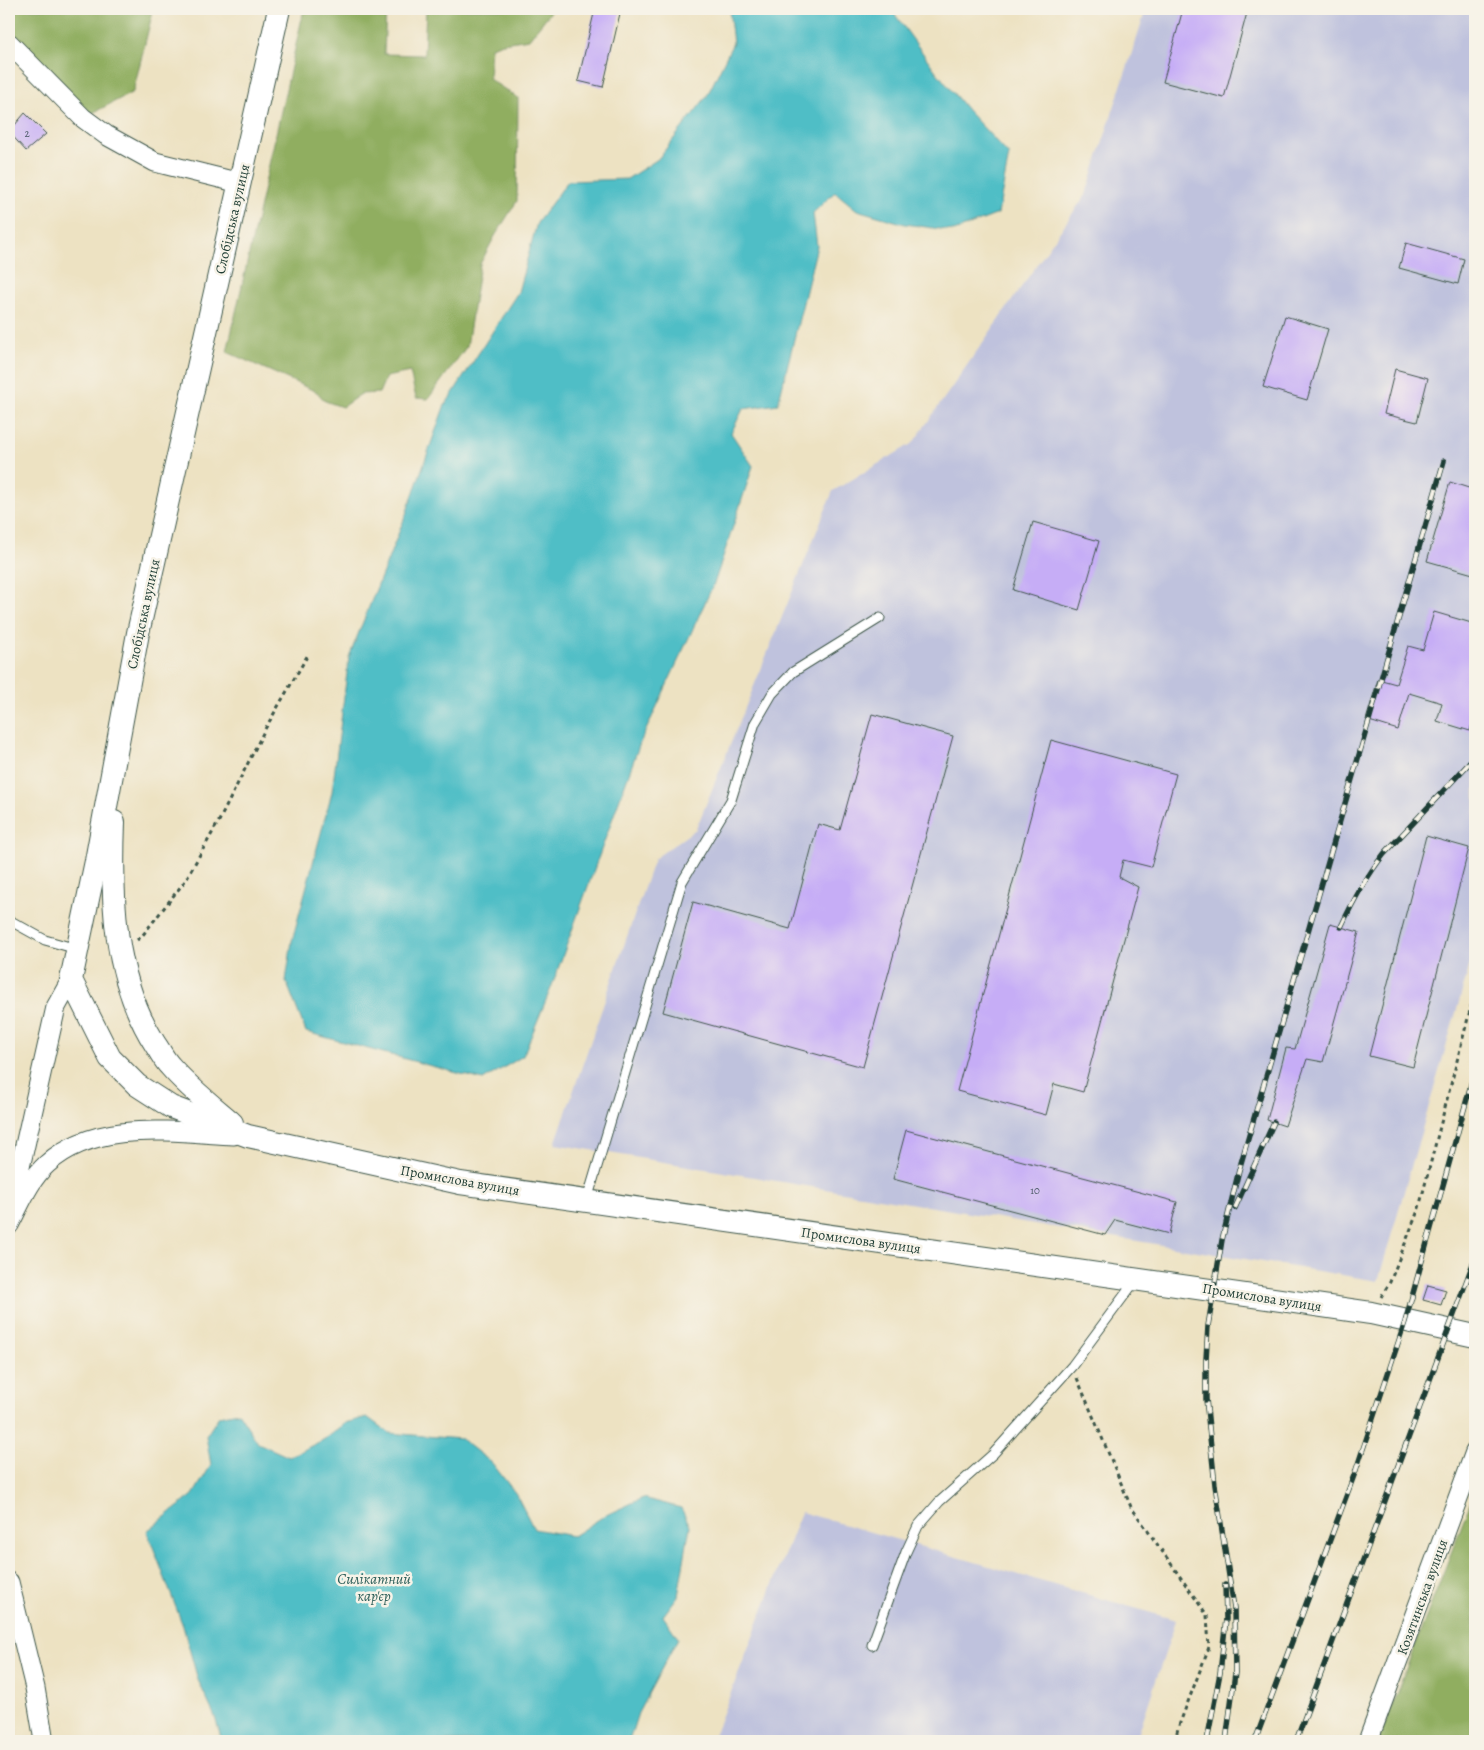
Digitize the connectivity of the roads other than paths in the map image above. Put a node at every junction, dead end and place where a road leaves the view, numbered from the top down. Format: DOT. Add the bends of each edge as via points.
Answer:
graph roads {
  1 [pos="279,9"];
  2 [pos="9,43"];
  3 [pos="240,183"];
  4 [pos="880,618"];
  5 [pos="120,731"];
  6 [pos="9,920"];
  7 [pos="77,949"];
  8 [pos="71,980"];
  9 [pos="248,1136"];
  10 [pos="12,1187"];
  11 [pos="587,1201"];
  12 [pos="9,1221"];
  13 [pos="9,1225"];
  14 [pos="1137,1279"];
  15 [pos="1475,1336"];
  16 [pos="1475,1452"];
  17 [pos="9,1582"];
  18 [pos="872,1645"];
  19 [pos="44,1741"];
  20 [pos="1368,1741"];
  1 -- 3 [label="street, Слобідська вулиця"];
  2 -- 3 [label="street" via="83,118 106,135 155,162"];
  3 -- 5 [label="street, Слобідська вулиця" via="138,634"];
  4 -- 11 [label="lane" via="793,672 772,694 755,722 731,800 682,882"];
  5 -- 7 [label="street, Слобідська вулиця"];
  5 -- 9 [label="street" via="113,899 128,987 143,1025 169,1065 203,1099"];
  6 -- 7 [label="lane" via="45,940"];
  7 -- 8 [label="street, Слобідська вулиця"];
  8 -- 9 [label="street" via="110,1058 137,1085 171,1107"];
  8 -- 10 [label="street" via="56,1007"];
  9 -- 11 [label="street, Промислова вулиця" via="460,1183"];
  9 -- 13 [label="street" via="154,1131 111,1133 89,1140 47,1163 35,1177"];
  10 -- 12 [label="street"];
  11 -- 14 [label="street, Промислова вулиця"];
  14 -- 15 [label="street, Промислова вулиця" via="1370,1314"];
  14 -- 18 [label="lane" via="1072,1366 994,1454 939,1502 918,1526"];
  16 -- 20 [label="street, Козятинська вулиця"];
  17 -- 19 [label="street" via="36,1688"];
}
